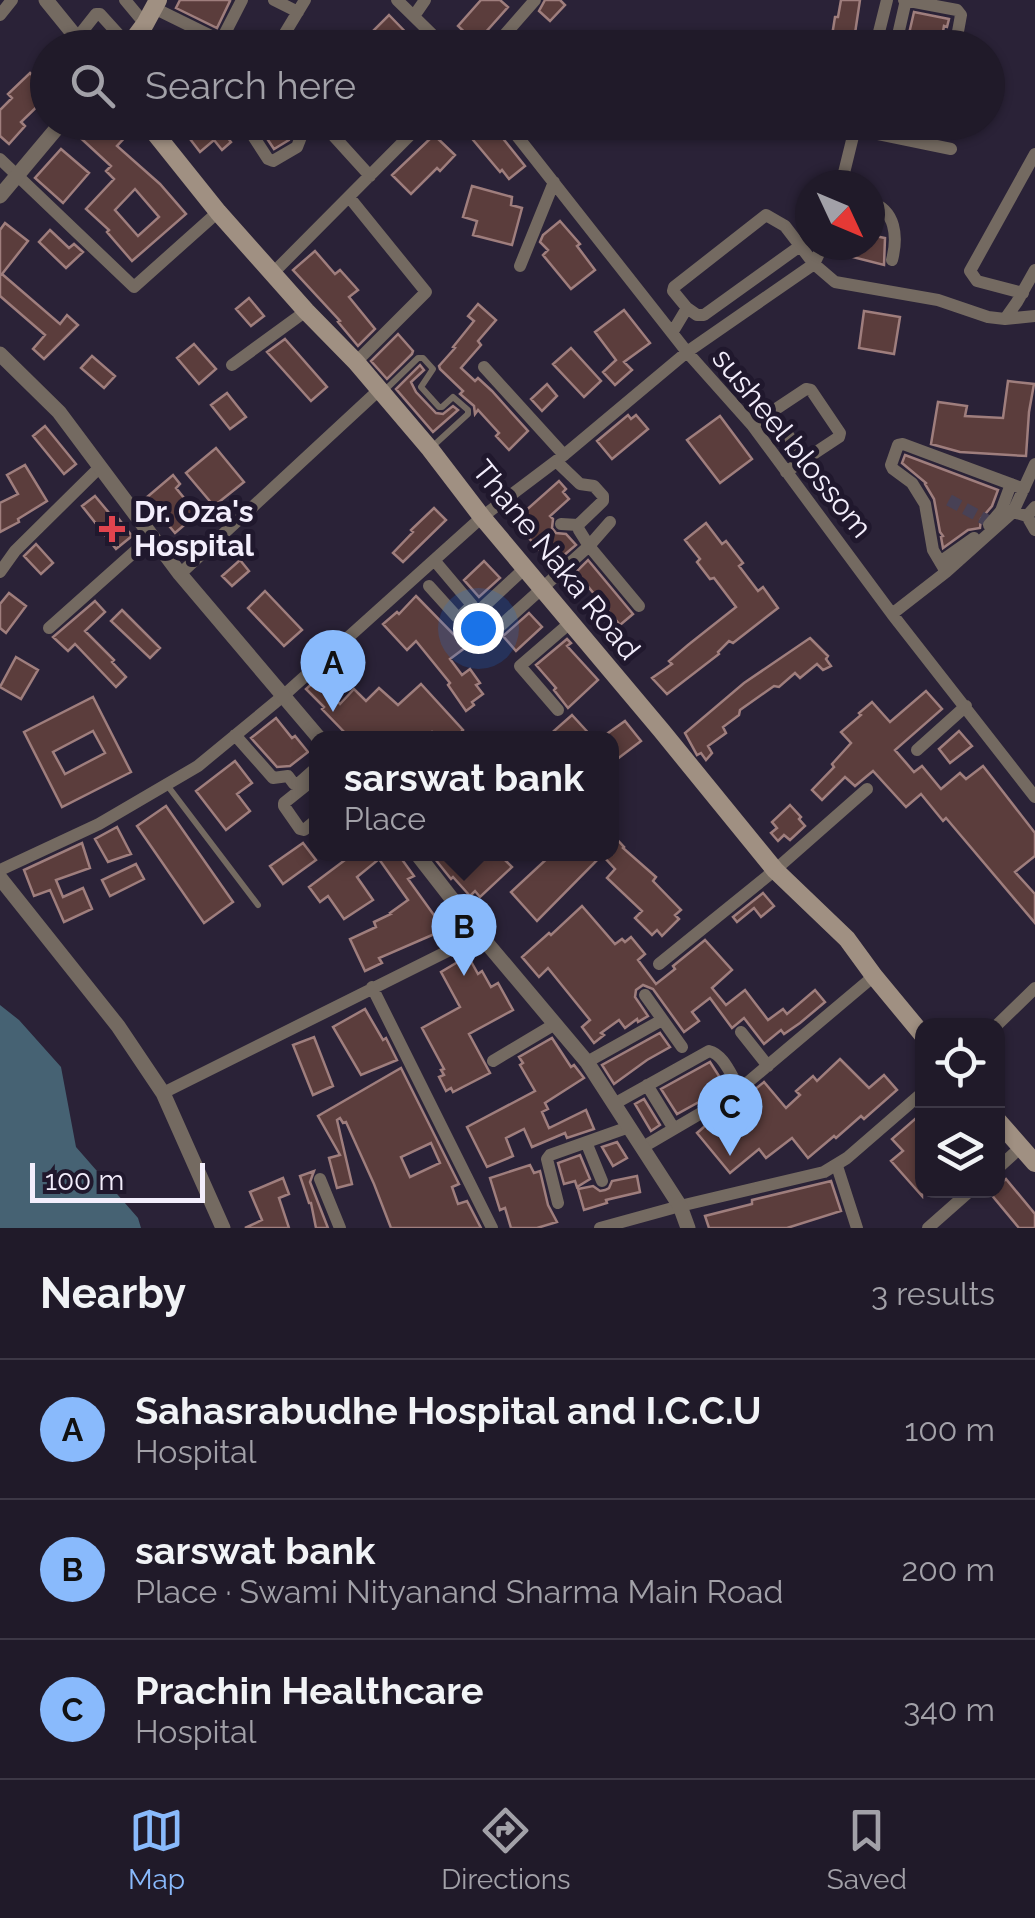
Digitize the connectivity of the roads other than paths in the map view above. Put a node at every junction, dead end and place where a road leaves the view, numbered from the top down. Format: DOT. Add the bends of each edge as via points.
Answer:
graph roads {
  1 [pos="12,0"];
  2 [pos="46,0"];
  3 [pos="124,0"];
  4 [pos="175,0"];
  5 [pos="274,0"];
  6 [pos="397,0"];
  7 [pos="425,0"];
  8 [pos="535,0"];
  9 [pos="888,0"];
  10 [pos="905,0"];
  11 [pos="239,1"];
  12 [pos="296,5"];
  13 [pos="156,12"];
  14 [pos="0,14"];
  15 [pos="414,16"];
  16 [pos="71,30"];
  17 [pos="87,30"];
  18 [pos="114,30"];
  19 [pos="195,30"];
  20 [pos="226,30"];
  21 [pos="284,30"];
  22 [pos="428,30"];
  23 [pos="509,30"];
  24 [pos="885,30"];
  25 [pos="892,30"];
  26 [pos="958,30"];
  27 [pos="46,140"];
  28 [pos="160,140"];
  29 [pos="256,140"];
  30 [pos="300,140"];
  31 [pos="337,140"];
  32 [pos="405,140"];
  33 [pos="520,140"];
  34 [pos="852,140"];
  35 [pos="913,140"];
  36 [pos="951,149"];
  37 [pos="1035,154"];
  38 [pos="0,159"];
  39 [pos="845,170"];
  40 [pos="17,174"];
  41 [pos="370,176"];
  42 [pos="554,182"];
  43 [pos="0,196"];
  44 [pos="349,197"];
  45 [pos="885,210"];
  46 [pos="218,212"];
  47 [pos="795,239"];
  48 [pos="795,250"];
  49 [pos="811,260"];
  50 [pos="816,260"];
  51 [pos="892,260"];
  52 [pos="814,264"];
  53 [pos="520,266"];
  54 [pos="1035,270"];
  55 [pos="273,273"];
  56 [pos="1022,293"];
  57 [pos="687,308"];
  58 [pos="306,310"];
  59 [pos="1035,316"];
  60 [pos="1005,319"];
  61 [pos="672,334"];
  62 [pos="687,352"];
  63 [pos="0,354"];
  64 [pos="356,362"];
  65 [pos="232,364"];
  66 [pos="484,367"];
  67 [pos="381,391"];
  68 [pos="772,412"];
  69 [pos="752,425"];
  70 [pos="430,449"];
  71 [pos="560,458"];
  72 [pos="805,460"];
  73 [pos="1035,464"];
  74 [pos="100,467"];
  75 [pos="786,472"];
  76 [pos="1018,486"];
  77 [pos="1025,512"];
  78 [pos="482,518"];
  79 [pos="610,522"];
  80 [pos="560,524"];
  81 [pos="578,525"];
  82 [pos="1035,530"];
  83 [pos="151,538"];
  84 [pos="589,546"];
  85 [pos="434,560"];
  86 [pos="943,567"];
  87 [pos="525,568"];
  88 [pos="0,572"];
  89 [pos="180,574"];
  90 [pos="428,586"];
  91 [pos="542,589"];
  92 [pos="639,606"];
  93 [pos="892,614"];
  94 [pos="571,622"];
  95 [pos="49,628"];
  96 [pos="282,696"];
  97 [pos="966,706"];
  98 [pos="558,710"];
  99 [pos="313,731"];
  100 [pos="236,735"];
  101 [pos="917,750"];
  102 [pos="309,774"];
  103 [pos="309,783"];
  104 [pos="166,784"];
  105 [pos="867,789"];
  106 [pos="1035,797"];
  107 [pos="309,826"];
  108 [pos="422,861"];
  109 [pos="0,870"];
  110 [pos="775,870"];
  111 [pos="0,878"];
  112 [pos="258,905"];
  113 [pos="480,935"];
  114 [pos="659,964"];
  115 [pos="874,976"];
  116 [pos="372,987"];
  117 [pos="1035,988"];
  118 [pos="644,995"];
  119 [pos="1004,1018"];
  120 [pos="662,1020"];
  121 [pos="555,1024"];
  122 [pos="915,1026"];
  123 [pos="741,1032"];
  124 [pos="682,1046"];
  125 [pos="493,1061"];
  126 [pos="587,1062"];
  127 [pos="768,1066"];
  128 [pos="747,1083"];
  129 [pos="647,1086"];
  130 [pos="163,1093"];
  131 [pos="915,1099"];
  132 [pos="614,1104"];
  133 [pos="629,1127"];
  134 [pos="674,1128"];
  135 [pos="1005,1130"];
  136 [pos="586,1142"];
  137 [pos="642,1148"];
  138 [pos="1020,1148"];
  139 [pos="1005,1162"];
  140 [pos="1035,1163"];
  141 [pos="836,1166"];
  142 [pos="320,1180"];
  143 [pos="602,1182"];
  144 [pos="963,1198"];
  145 [pos="558,1203"];
  146 [pos="680,1206"];
  147 [pos="222,1228"];
  148 [pos="340,1228"];
  149 [pos="492,1228"];
  150 [pos="600,1228"];
  151 [pos="688,1228"];
  152 [pos="857,1228"];
  153 [pos="928,1228"];
  1 -- 14 [label="street"];
  2 -- 16 [label="street"];
  3 -- 13 [label="street"];
  4 -- 13 [label="street"];
  5 -- 12 [label="street"];
  6 -- 15 [label="street"];
  7 -- 15 [label="street"];
  8 -- 23 [label="street"];
  9 -- 24 [label="street"];
  10 -- 25 [label="street"];
  10 -- 26 [label="street" via="957,10"];
  11 -- 20 [label="street"];
  12 -- 21 [label="street"];
  13 -- 19 [label="street"];
  15 -- 22 [label="street"];
  17 -- 18 [label="street" via="96,14"];
  27 -- 40 [label="street"];
  28 -- 46 [label="main road, Thane Naka Road"];
  29 -- 30 [label="street" via="273,161"];
  31 -- 41 [label="street"];
  32 -- 41 [label="street"];
  33 -- 42 [label="street, susheel blossom"];
  34 -- 39 [label="street"];
  35 -- 36 [label="street"];
  37 -- 56 [label="street" via="970,271 976,282"];
  38 -- 40 [label="street"];
  40 -- 43 [label="street"];
  40 -- 46 [label="street" via="134,287"];
  41 -- 44 [label="street"];
  42 -- 53 [label="street"];
  42 -- 61 [label="street, susheel blossom"];
  44 -- 55 [label="street"];
  44 -- 64 [label="street" via="426,292"];
  45 -- 51 [label="street" via="894,228"];
  46 -- 55 [label="main road, Thane Naka Road"];
  47 -- 57 [label="street" via="766,215 674,287"];
  48 -- 57 [label="street" via="704,315"];
  49 -- 52 [label="street"];
  50 -- 52 [label="street"];
  52 -- 60 [label="street" via="848,286"];
  52 -- 62 [label="street"];
  54 -- 56 [label="street"];
  55 -- 58 [label="main road, Thane Naka Road"];
  56 -- 60 [label="street"];
  57 -- 61 [label="street"];
  58 -- 64 [label="main road, Thane Naka Road"];
  58 -- 65 [label="street"];
  59 -- 60 [label="street"];
  61 -- 62 [label="street, susheel blossom"];
  62 -- 69 [label="street, susheel blossom"];
  62 -- 71 [label="street"];
  63 -- 74 [label="street" via="59,412"];
  64 -- 67 [label="main road, Thane Naka Road"];
  66 -- 71 [label="street"];
  67 -- 70 [label="main road, Thane Naka Road"];
  67 -- 70 [label="lane" via="423,358 433,369 420,387 439,407 453,397 468,410"];
  67 -- 89 [label="street"];
  68 -- 69 [label="street"];
  68 -- 72 [label="street"];
  68 -- 72 [label="street" via="811,390 840,432"];
  69 -- 75 [label="street, susheel blossom"];
  70 -- 78 [label="main road, Thane Naka Road"];
  71 -- 78 [label="street"];
  71 -- 81 [label="street" via="580,484 604,496"];
  72 -- 75 [label="street"];
  73 -- 76 [label="street"];
  74 -- 83 [label="street"];
  74 -- 88 [label="street"];
  75 -- 93 [label="street, susheel blossom"];
  76 -- 77 [label="street"];
  76 -- 86 [label="street"];
  76 -- 86 [label="street" via="898,444 893,469 925,504"];
  77 -- 82 [label="street"];
  77 -- 86 [label="street"];
  78 -- 85 [label="street"];
  78 -- 87 [label="main road, Thane Naka Road"];
  79 -- 84 [label="street"];
  80 -- 81 [label="street"];
  81 -- 84 [label="street"];
  83 -- 89 [label="street"];
  83 -- 95 [label="street"];
  84 -- 91 [label="street"];
  84 -- 92 [label="street"];
  85 -- 90 [label="street" via="472,605 457,616"];
  85 -- 96 [label="street"];
  86 -- 93 [label="street"];
  87 -- 91 [label="main road, Thane Naka Road"];
  87 -- 91 [label="street" via="481,611 501,628"];
  89 -- 96 [label="street"];
  91 -- 94 [label="main road, Thane Naka Road"];
  93 -- 97 [label="street, susheel blossom"];
  94 -- 98 [label="street" via="520,666"];
  94 -- 110 [label="main road, Thane Naka Road"];
  96 -- 99 [label="street"];
  96 -- 100 [label="street"];
  97 -- 101 [label="street"];
  97 -- 106 [label="street, susheel blossom"];
  100 -- 102 [label="street" via="273,778 288,776 298,784"];
  100 -- 104 [label="street"];
  103 -- 107 [label="street" via="284,806 300,829"];
  104 -- 109 [label="street" via="100,824"];
  104 -- 112 [label="lane"];
  105 -- 110 [label="street"];
  108 -- 113 [label="street"];
  110 -- 114 [label="street"];
  110 -- 115 [label="main road, Thane Naka Road" via="847,939"];
  111 -- 130 [label="street"];
  113 -- 116 [label="street"];
  113 -- 121 [label="street"];
  115 -- 122 [label="main road, Thane Naka Road"];
  115 -- 127 [label="street"];
  116 -- 130 [label="street"];
  116 -- 149 [label="street"];
  117 -- 119 [label="street"];
  118 -- 120 [label="street"];
  120 -- 124 [label="street"];
  120 -- 126 [label="street"];
  121 -- 125 [label="street"];
  121 -- 126 [label="street"];
  123 -- 127 [label="street"];
  126 -- 132 [label="street"];
  127 -- 128 [label="street"];
  129 -- 132 [label="street"];
  129 -- 134 [label="street"];
  129 -- 134 [label="street" via="713,1051 738,1086"];
  130 -- 147 [label="street"];
  131 -- 141 [label="street"];
  132 -- 133 [label="street"];
  133 -- 136 [label="street"];
  133 -- 137 [label="street"];
  134 -- 137 [label="street"];
  135 -- 138 [label="main road"];
  136 -- 143 [label="street"];
  136 -- 145 [label="street" via="547,1159"];
  137 -- 146 [label="street"];
  138 -- 139 [label="street"];
  138 -- 140 [label="main road"];
  141 -- 146 [label="street"];
  141 -- 152 [label="street"];
  142 -- 148 [label="street"];
  144 -- 153 [label="street"];
  146 -- 150 [label="street"];
  146 -- 151 [label="street"];
}
